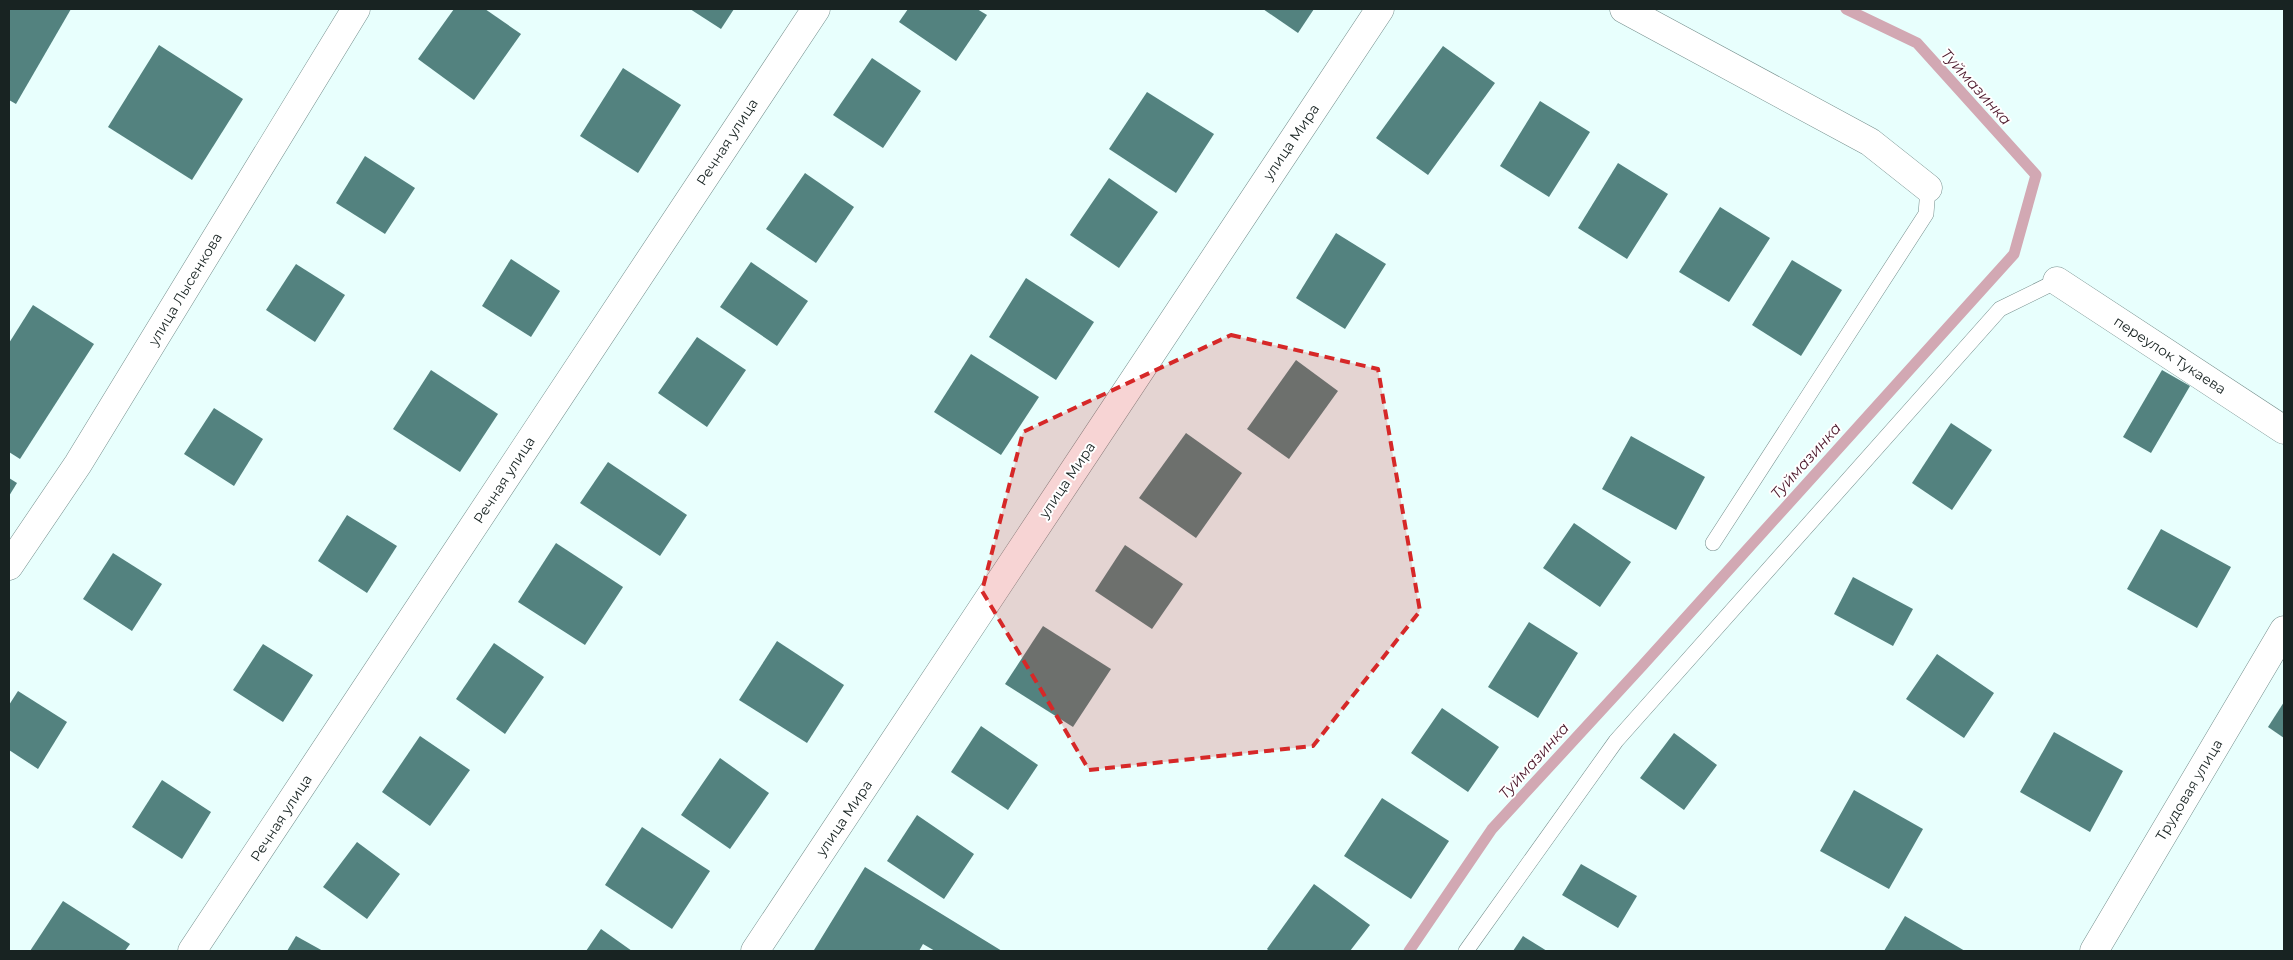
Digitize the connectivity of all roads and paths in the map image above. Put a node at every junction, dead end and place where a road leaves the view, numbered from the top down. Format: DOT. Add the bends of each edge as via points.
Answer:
graph roads {
  1 [pos="356,9"];
  2 [pos="816,9"];
  3 [pos="1380,9"];
  4 [pos="1624,9"];
  5 [pos="1928,188"];
  6 [pos="2057,281"];
  7 [pos="2284,430"];
  8 [pos="1713,543"];
  9 [pos="9,566"];
  10 [pos="2284,630"];
  11 [pos="192,951"];
  12 [pos="755,951"];
  13 [pos="1466,951"];
  14 [pos="2094,951"];
  1 -- 9 [label="street, улица Лысенкова" via="83,455"];
  2 -- 11 [label="street, Речная улица"];
  3 -- 12 [label="street, улица Мира"];
  4 -- 5 [label="street" via="1870,142"];
  5 -- 8 [label="lane" via="1926,214"];
  6 -- 7 [label="street, переулок Тукаева"];
  6 -- 13 [label="lane" via="2000,309 1616,741"];
  10 -- 14 [label="street, Трудовая улица"];
}
